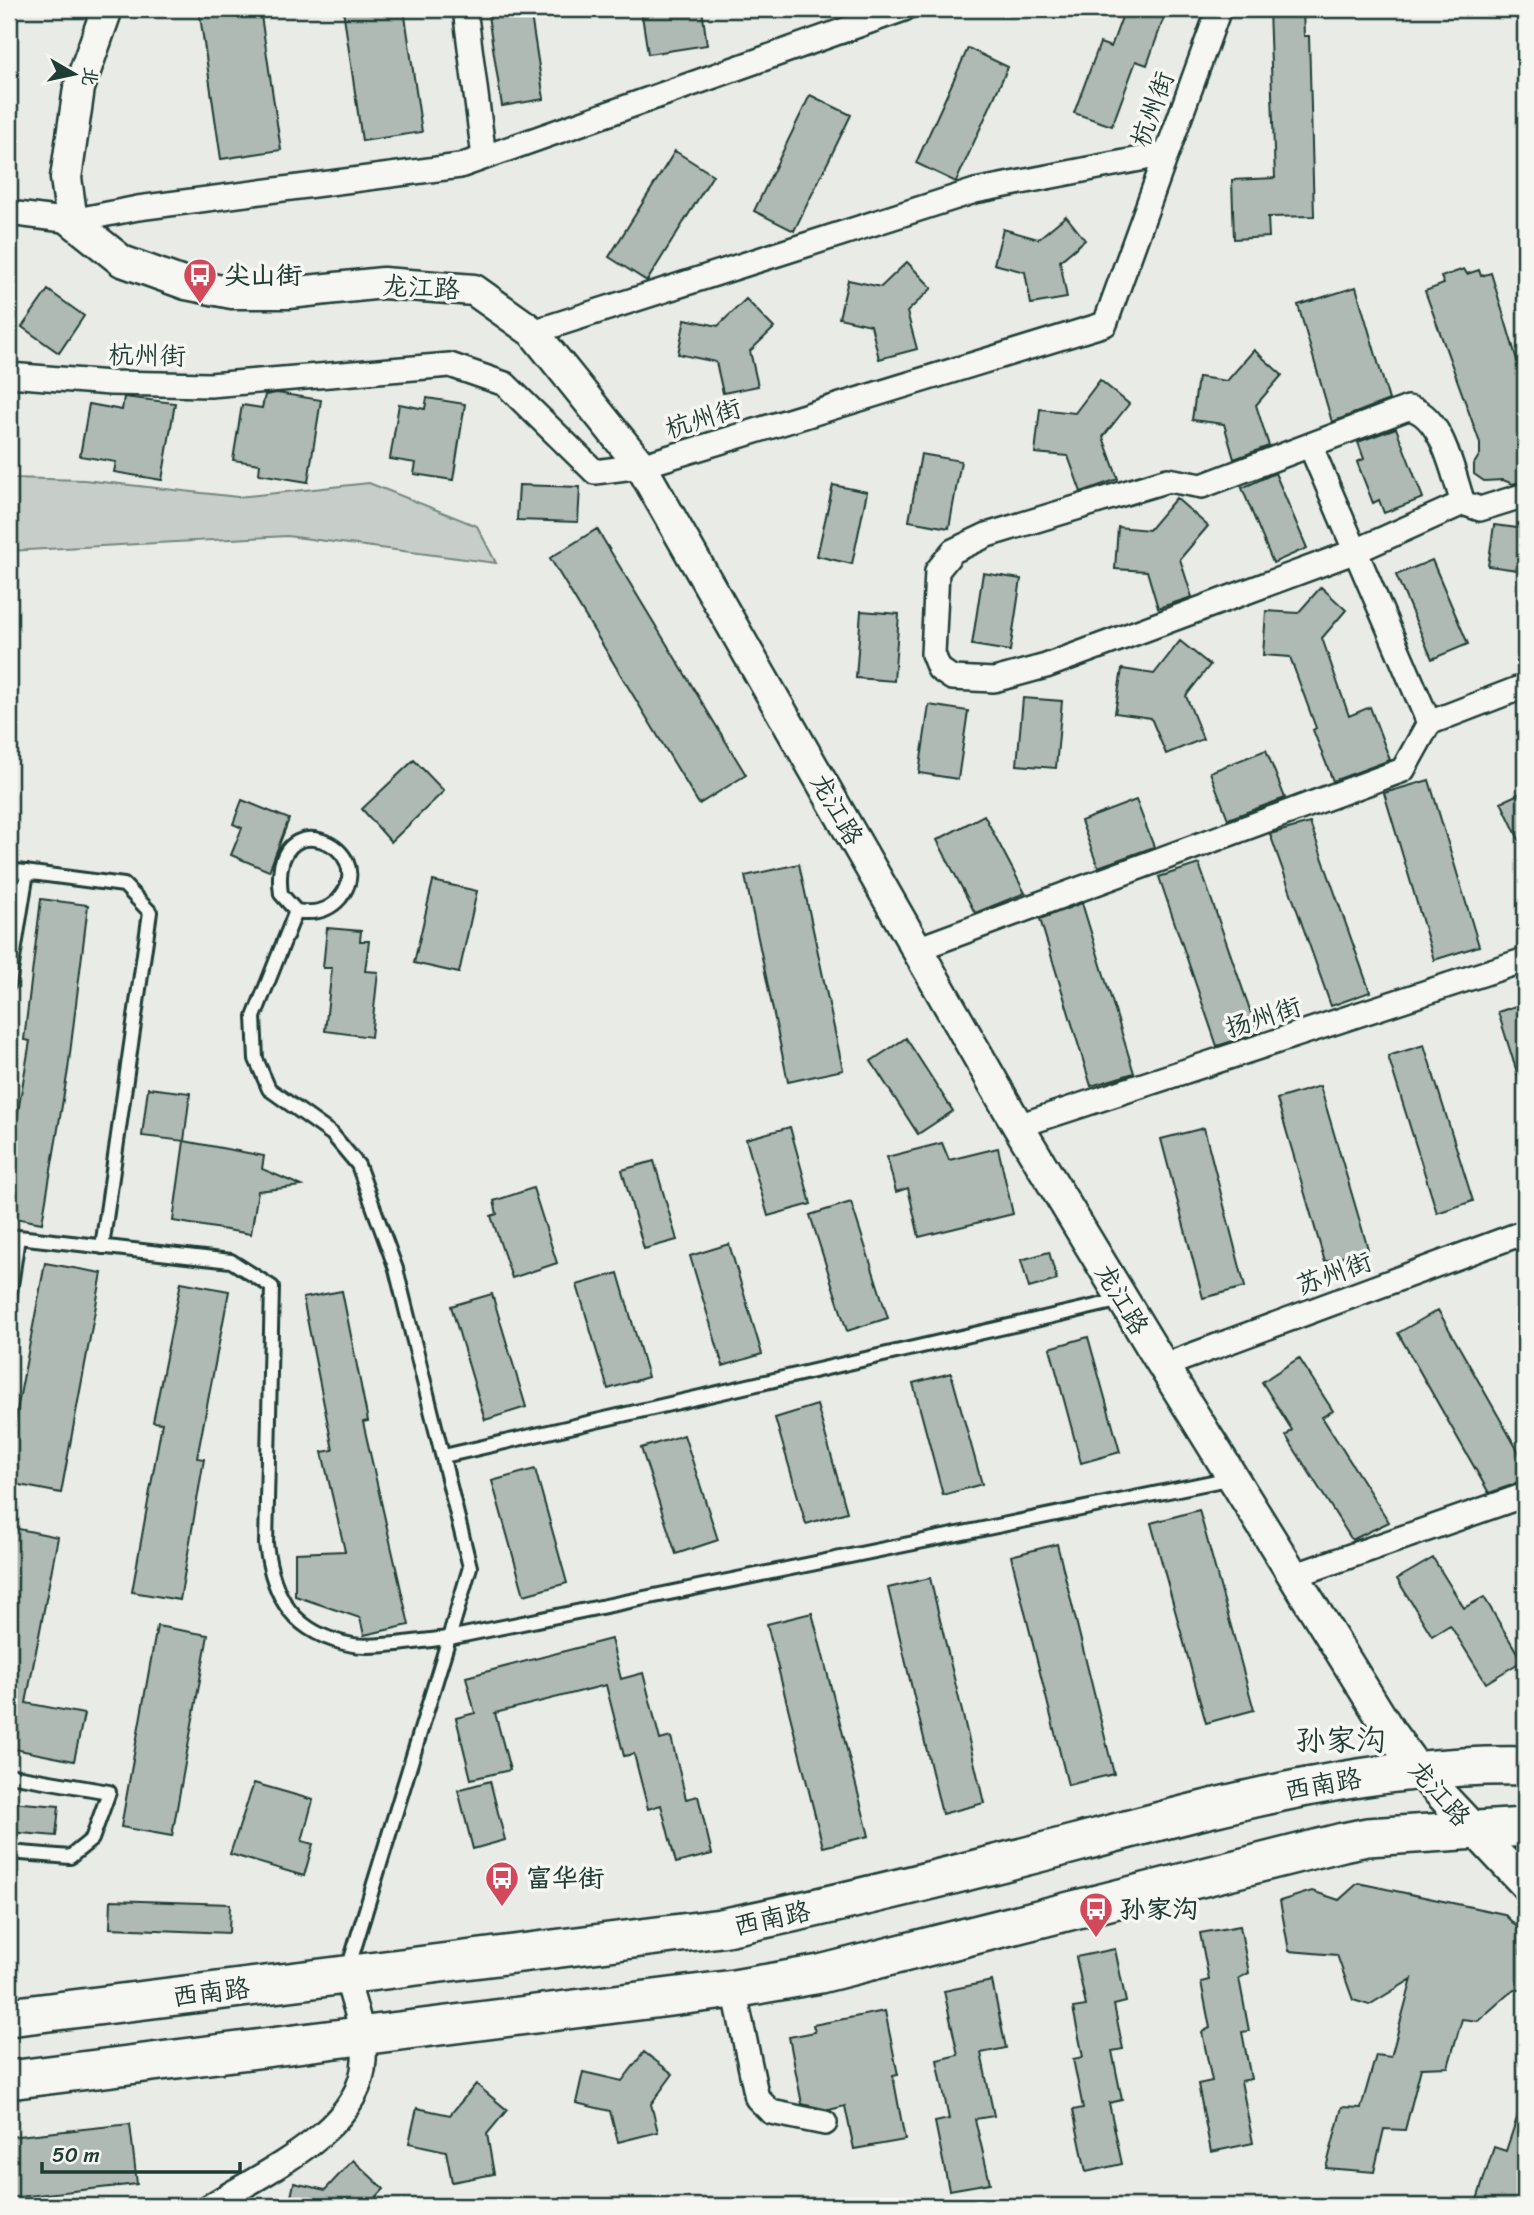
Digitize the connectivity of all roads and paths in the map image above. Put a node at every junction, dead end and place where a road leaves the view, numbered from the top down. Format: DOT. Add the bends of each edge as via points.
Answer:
graph roads {
  1 [pos="107,9"];
  2 [pos="465,9"];
  3 [pos="904,9"];
  4 [pos="1219,9"];
  5 [pos="1166,154"];
  6 [pos="484,157"];
  7 [pos="9,213"];
  8 [pos="72,221"];
  9 [pos="533,332"];
  10 [pos="9,375"];
  11 [pos="1311,447"];
  12 [pos="641,466"];
  13 [pos="1525,495"];
  14 [pos="1463,503"];
  15 [pos="1356,551"];
  16 [pos="1525,686"];
  17 [pos="1429,723"];
  18 [pos="9,870"];
  19 [pos="27,872"];
  20 [pos="296,911"];
  21 [pos="918,949"];
  22 [pos="1525,960"];
  23 [pos="9,984"];
  24 [pos="1018,1126"];
  25 [pos="1525,1233"];
  26 [pos="14,1237"];
  27 [pos="102,1247"];
  28 [pos="9,1300"];
  29 [pos="1123,1300"];
  30 [pos="1163,1366"];
  31 [pos="444,1456"];
  32 [pos="1233,1478"];
  33 [pos="1525,1494"];
  34 [pos="1293,1576"];
  35 [pos="449,1638"];
  36 [pos="1525,1766"];
  37 [pos="1418,1770"];
  38 [pos="9,1775"];
  39 [pos="1525,1827"];
  40 [pos="1471,1829"];
  41 [pos="9,1852"];
  42 [pos="1525,1884"];
  43 [pos="346,1975"];
  44 [pos="734,1989"];
  45 [pos="9,2017"];
  46 [pos="360,2036"];
  47 [pos="9,2080"];
  48 [pos="825,2123"];
  49 [pos="210,2206"];
  1 -- 8 [label="street" via="79,88 66,178"];
  2 -- 6 [label="street"];
  3 -- 6 [label="street"];
  4 -- 5 [label="street, 杭州街"];
  5 -- 9 [label="street" via="975,191"];
  5 -- 12 [label="street, 杭州街" via="1105,324"];
  6 -- 8 [label="street" via="460,166 138,208"];
  7 -- 8 [label="street"];
  8 -- 9 [label="street, 龙江路" via="122,261 186,284 232,293 289,293 383,283 474,290"];
  9 -- 12 [label="street, 龙江路"];
  10 -- 12 [label="street, 杭州街" via="210,385 450,365 505,384 595,472"];
  11 -- 14 [label="street" via="1408,408 1422,410 1435,425"];
  11 -- 15 [label="street"];
  11 -- 15 [label="street" via="1202,486 1168,480 987,535 954,551 937,571 933,654 939,669 952,678 995,680 1046,666"];
  12 -- 21 [label="street, 龙江路"];
  13 -- 14 [label="street" via="1480,509"];
  14 -- 15 [label="street"];
  15 -- 17 [label="street"];
  16 -- 17 [label="street"];
  17 -- 21 [label="street" via="1403,770"];
  18 -- 19 [label="lane"];
  19 -- 23 [label="lane"];
  19 -- 27 [label="lane" via="124,885 150,912"];
  20 -- 20 [label="lane" via="321,911 341,897 348,881 347,865 338,847 326,840 297,842 281,862 281,894"];
  20 -- 31 [label="lane" via="254,1017 256,1059 269,1089 332,1134 358,1165 396,1269"];
  21 -- 24 [label="street, 龙江路"];
  22 -- 24 [label="street, 扬州街"];
  24 -- 29 [label="street, 龙江路"];
  25 -- 30 [label="street, 苏州街"];
  26 -- 27 [label="lane"];
  26 -- 28 [label="lane"];
  27 -- 35 [label="lane" via="231,1261 272,1287 266,1544 270,1574 281,1602 298,1621 354,1646"];
  29 -- 30 [label="street, 龙江路"];
  29 -- 31 [label="lane"];
  30 -- 32 [label="street, 龙江路"];
  31 -- 35 [label="lane" via="470,1567"];
  32 -- 34 [label="street, 龙江路"];
  32 -- 35 [label="lane"];
  33 -- 34 [label="street"];
  34 -- 37 [label="street, 龙江路"];
  35 -- 43 [label="lane"];
  36 -- 37 [label="main road, 西南路"];
  37 -- 40 [label="street, 龙江路"];
  37 -- 43 [label="main road, 西南路" via="1328,1781 1227,1803 908,1886 721,1928"];
  38 -- 41 [label="lane" via="109,1792 92,1839 70,1857"];
  39 -- 40 [label="main road"];
  40 -- 42 [label="street, 龙江路"];
  40 -- 44 [label="main road" via="1343,1842 820,1974"];
  43 -- 45 [label="main road, 西南路"];
  43 -- 46 [label="street"];
  44 -- 46 [label="main road"];
  44 -- 48 [label="street" via="757,2098 771,2112"];
  46 -- 47 [label="main road"];
  46 -- 49 [label="street" via="363,2074 343,2115 304,2148"];
}
